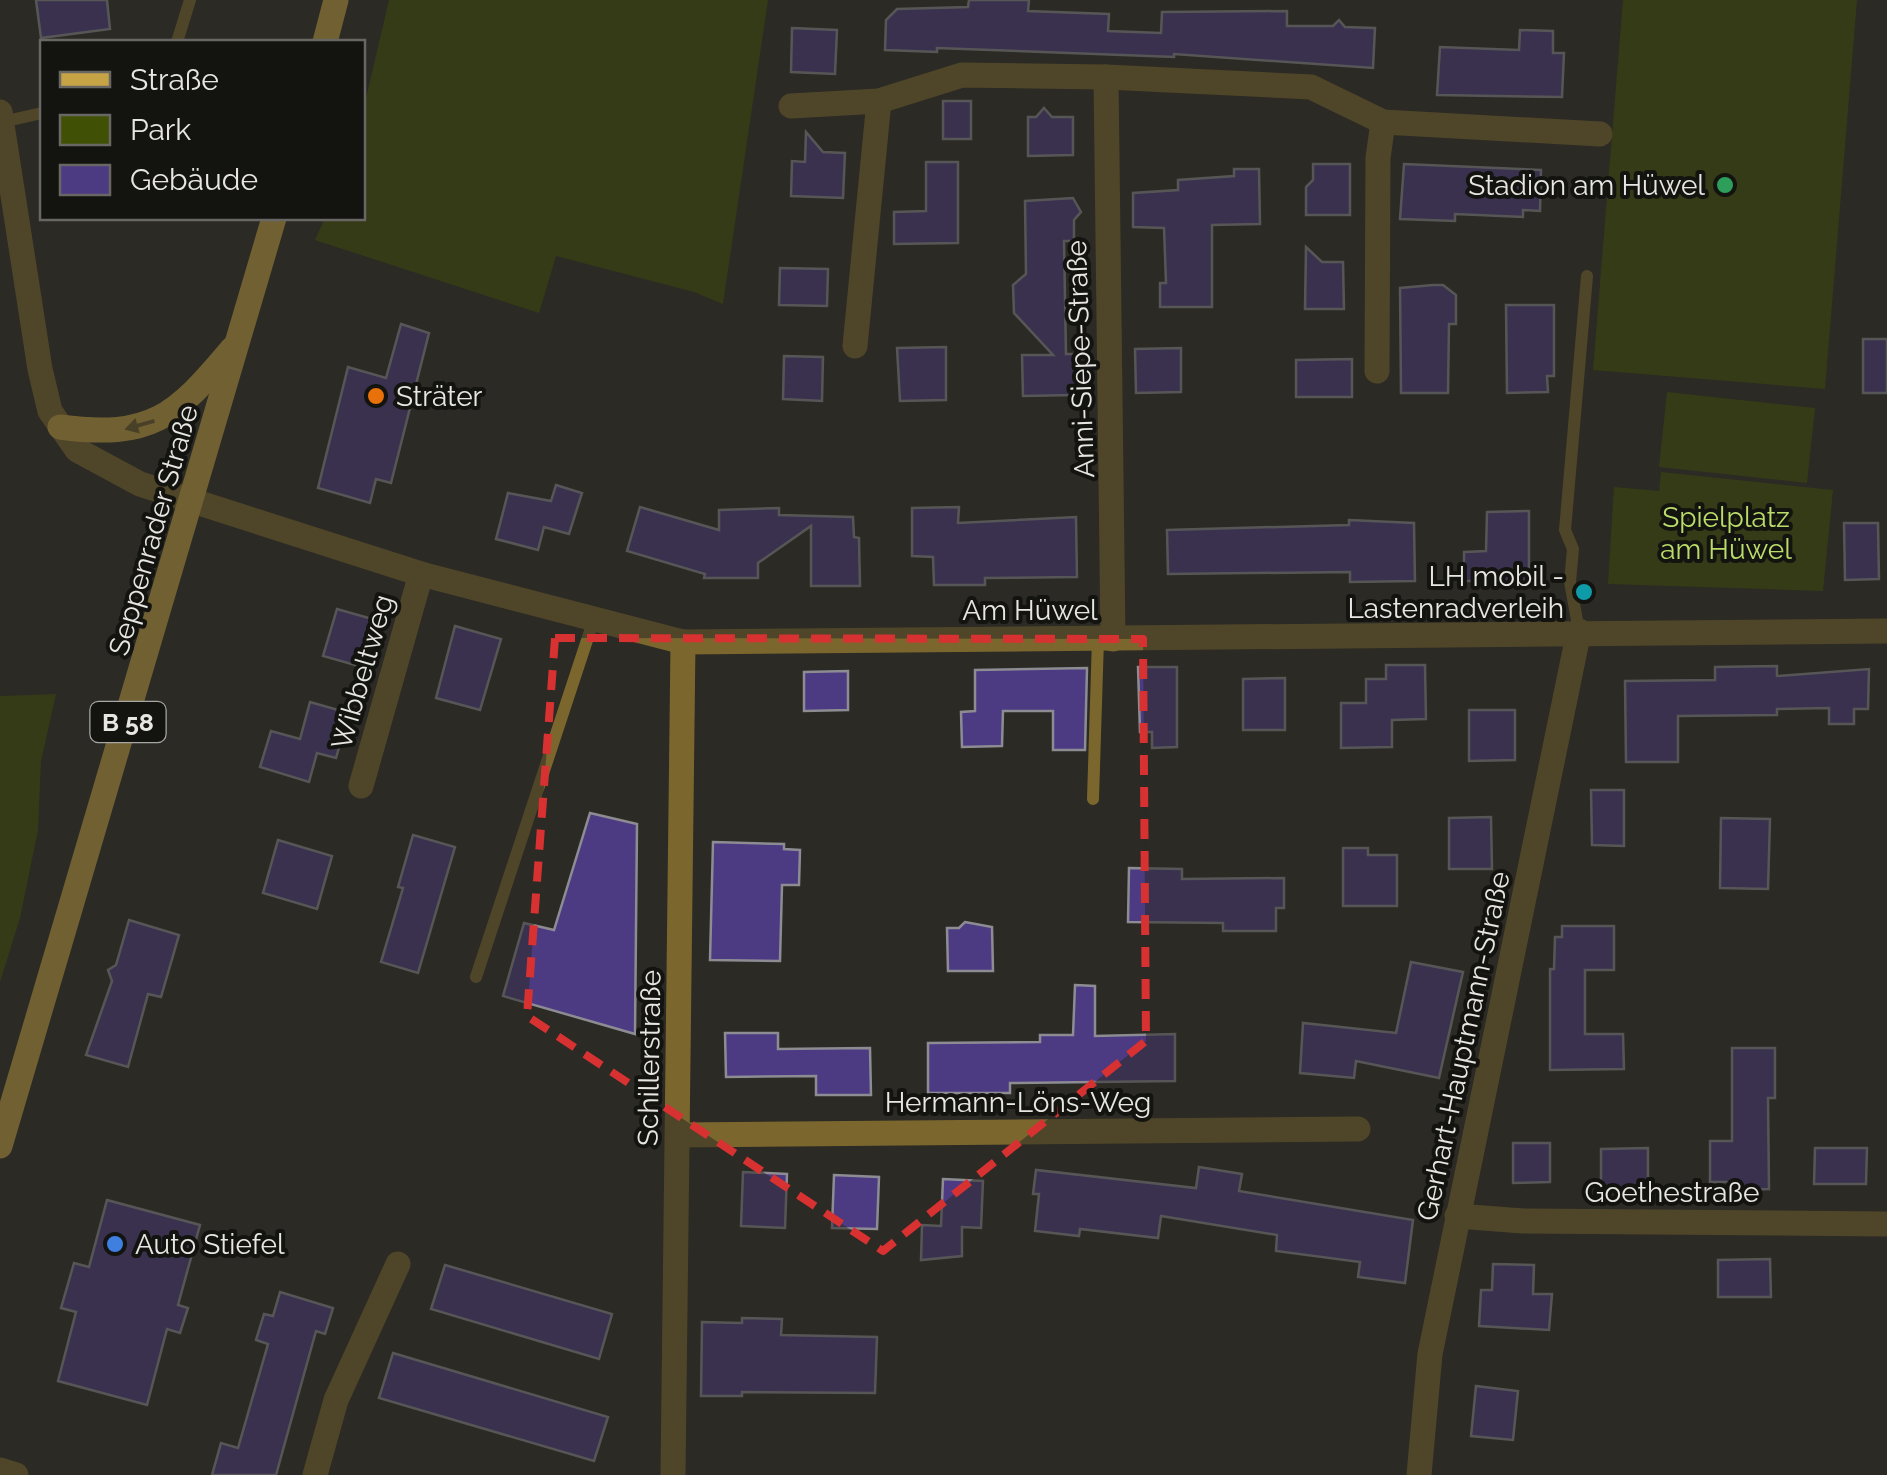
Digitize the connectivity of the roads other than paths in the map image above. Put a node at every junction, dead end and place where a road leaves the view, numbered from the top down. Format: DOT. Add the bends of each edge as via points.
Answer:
graph roads {
  1 [pos="190,0"];
  2 [pos="336,0"];
  3 [pos="178,40"];
  4 [pos="325,40"];
  5 [pos="1106,77"];
  6 [pos="879,101"];
  7 [pos="791,106"];
  8 [pos="40,113"];
  9 [pos="1,117"];
  10 [pos="1384,122"];
  11 [pos="1600,134"];
  12 [pos="4,171"];
  13 [pos="273,220"];
  14 [pos="1587,276"];
  15 [pos="239,341"];
  16 [pos="855,346"];
  17 [pos="1377,371"];
  18 [pos="60,427"];
  19 [pos="192,504"];
  20 [pos="422,574"];
  21 [pos="594,619"];
  22 [pos="1580,631"];
  23 [pos="1887,631"];
  24 [pos="1105,639"];
  25 [pos="683,642"];
  26 [pos="360,786"];
  27 [pos="1094,799"];
  28 [pos="476,977"];
  29 [pos="1358,1129"];
  30 [pos="678,1134"];
  31 [pos="0,1146"];
  32 [pos="1457,1216"];
  33 [pos="1887,1224"];
  34 [pos="398,1264"];
  35 [pos="0,1470"];
  36 [pos="16,1475"];
  37 [pos="315,1475"];
  38 [pos="673,1475"];
  39 [pos="1419,1475"];
  1 -- 3 [label="lane"];
  2 -- 4 [label="main road"];
  5 -- 6 [label="street" via="962,76"];
  5 -- 10 [label="street" via="1311,87"];
  5 -- 24 [label="street, Anni-Siepe-Straße"];
  6 -- 7 [label="street"];
  6 -- 16 [label="street"];
  8 -- 9 [label="lane"];
  9 -- 12 [label="street"];
  10 -- 11 [label="street"];
  10 -- 17 [label="street"];
  12 -- 18 [label="street" via="40,369"];
  13 -- 15 [label="main road, Seppenrader Straße / B 58"];
  14 -- 22 [label="lane" via="1566,530"];
  15 -- 18 [label="main road, one-way" via="201,386 152,424 109,434"];
  15 -- 19 [label="main road, Seppenrader Straße / B 58"];
  18 -- 19 [label="street, Am Hüwel" via="77,450 102,465"];
  19 -- 20 [label="street, Am Hüwel"];
  19 -- 31 [label="main road, Seppenrader Straße / B 58"];
  20 -- 21 [label="street, Am Hüwel"];
  20 -- 26 [label="street, Wibbeltweg"];
  21 -- 25 [label="street, Am Hüwel"];
  21 -- 28 [label="lane"];
  22 -- 23 [label="street, Am Hüwel"];
  22 -- 24 [label="street, Am Hüwel"];
  22 -- 32 [label="street, Gerhart-Hauptmann-Straße"];
  24 -- 25 [label="street, Am Hüwel"];
  24 -- 27 [label="lane"];
  25 -- 30 [label="street, Schillerstraße"];
  29 -- 30 [label="street, Hermann-Löns-Weg"];
  30 -- 38 [label="street, Schillerstraße"];
  32 -- 33 [label="street, Goethestraße"];
  32 -- 39 [label="street, Gerhart-Hauptmann-Straße" via="1430,1354"];
  34 -- 37 [label="street" via="336,1400"];
  35 -- 36 [label="street"];
}
